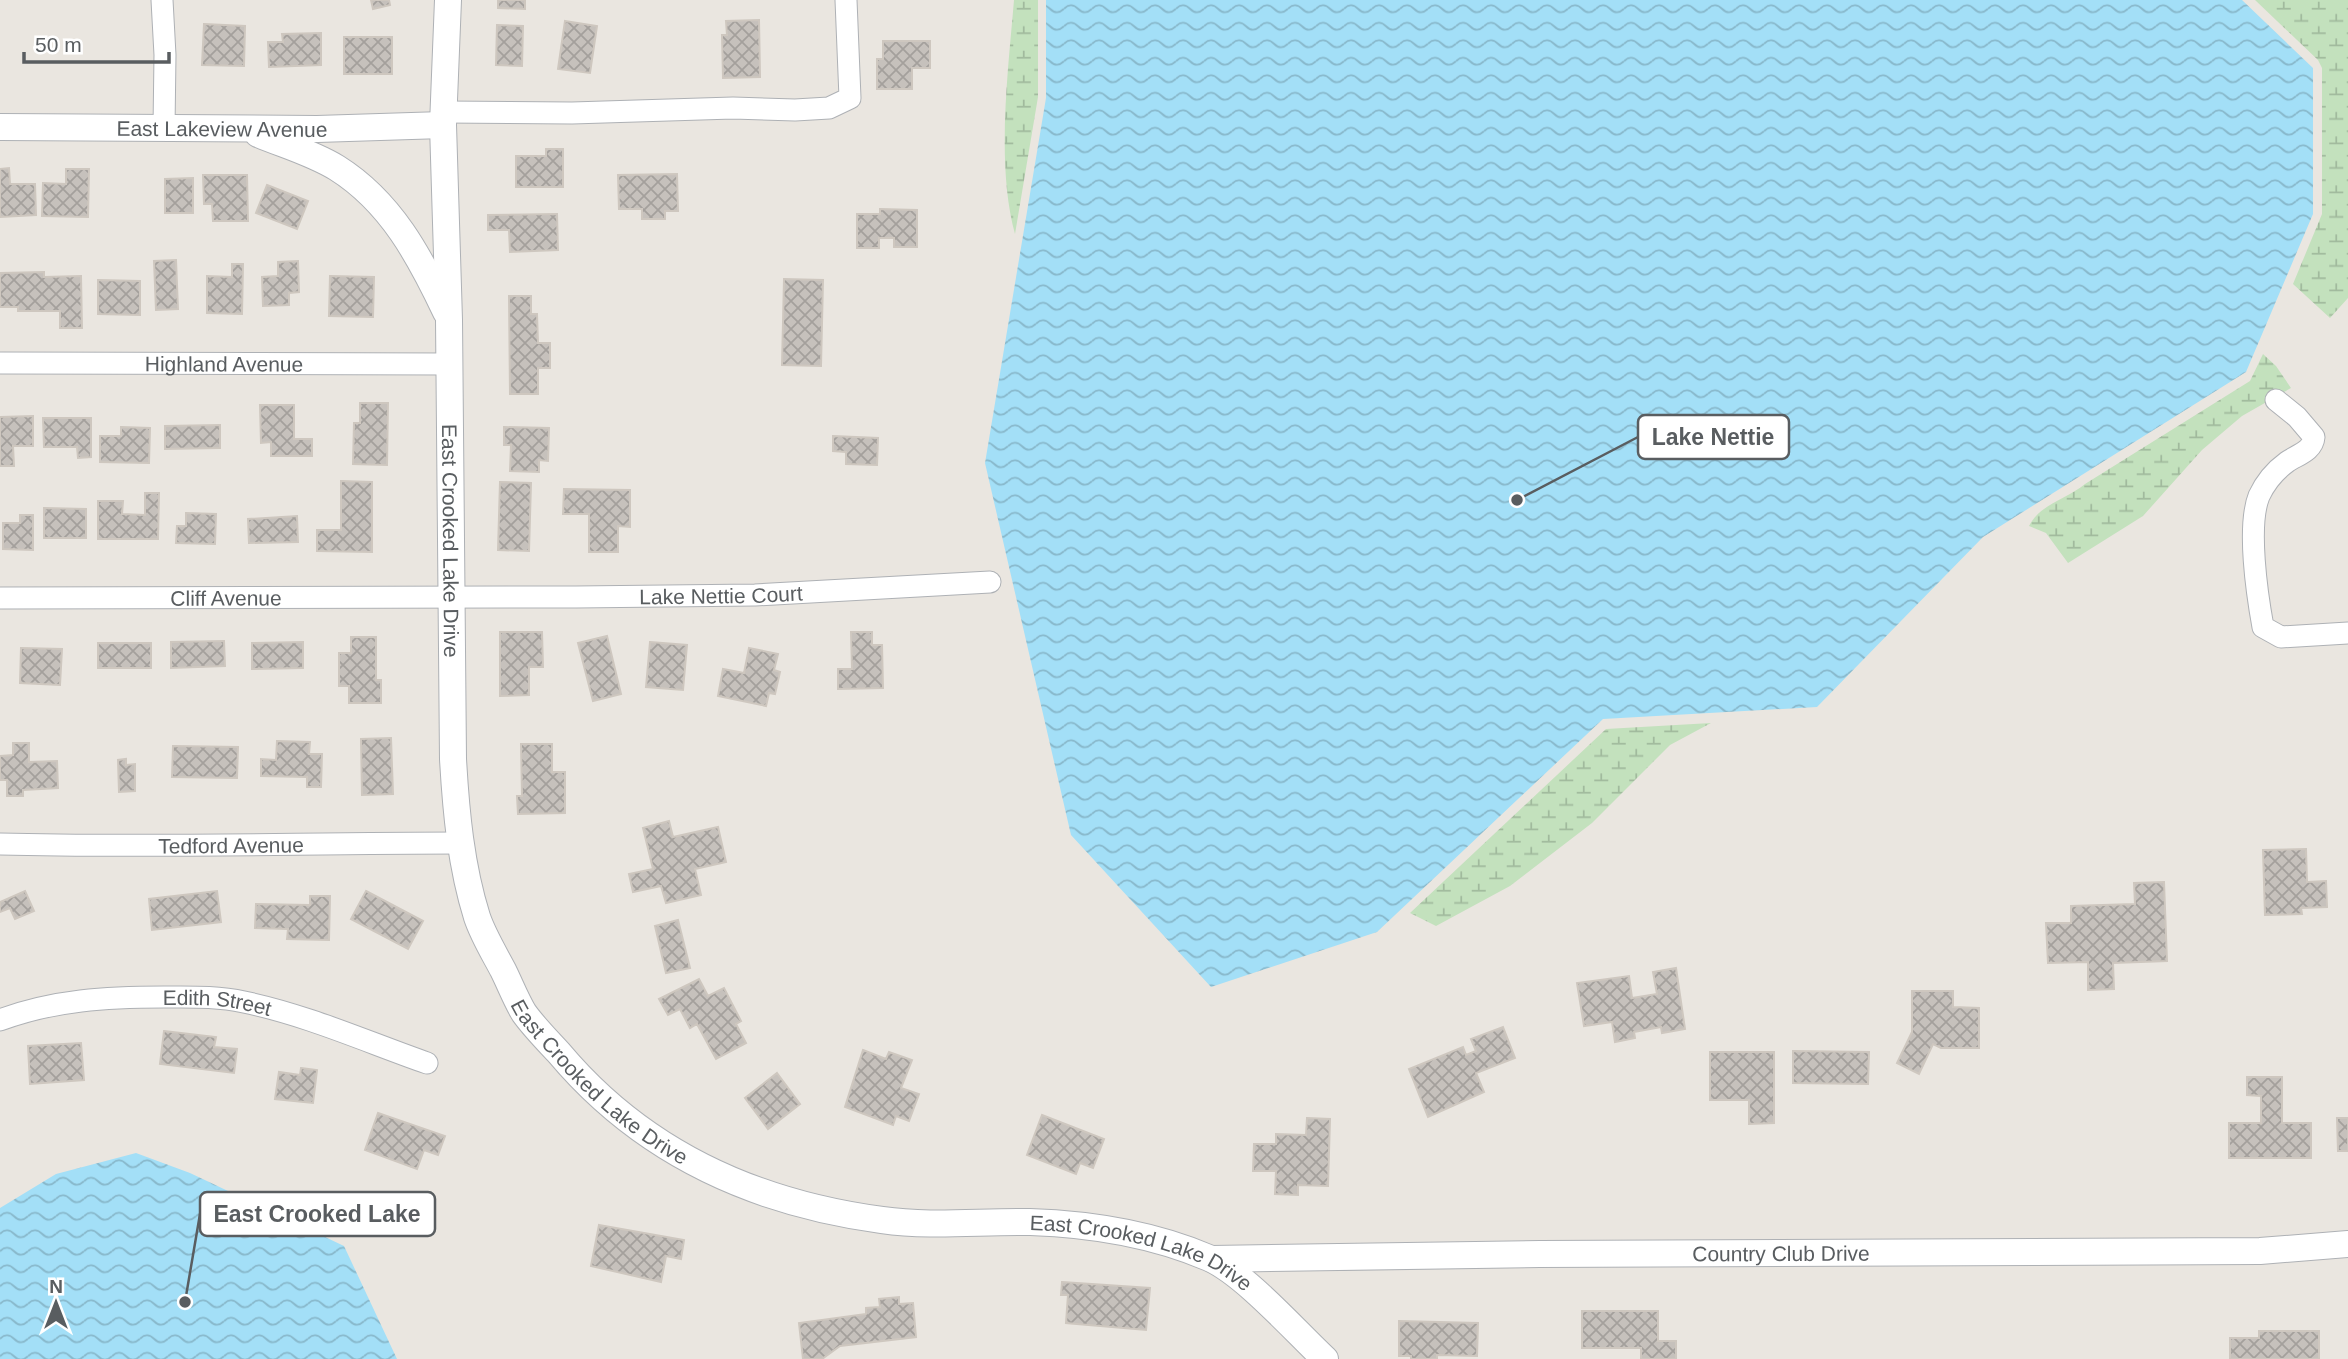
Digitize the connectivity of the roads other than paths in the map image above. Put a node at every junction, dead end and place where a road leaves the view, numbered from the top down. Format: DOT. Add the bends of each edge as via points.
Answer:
graph roads {
  1 [pos="162,0"];
  2 [pos="448,0"];
  3 [pos="846,0"];
  4 [pos="443,118"];
  5 [pos="0,127"];
  6 [pos="164,128"];
  7 [pos="243,129"];
  8 [pos="449,320"];
  9 [pos="0,363"];
  10 [pos="450,364"];
  11 [pos="2276,400"];
  12 [pos="990,582"];
  13 [pos="452,596"];
  14 [pos="0,598"];
  15 [pos="2348,632"];
  16 [pos="460,843"];
  17 [pos="0,844"];
  18 [pos="0,1020"];
  19 [pos="428,1063"];
  20 [pos="2348,1244"];
  21 [pos="1212,1259"];
  22 [pos="1325,1359"];
  1 -- 6 [label="street"];
  2 -- 4 [label="street, East Crooked Lake Drive"];
  3 -- 4 [label="street, East Lakeview Avenue" via="850,98 829,108"];
  4 -- 7 [label="street, East Lakeview Avenue" via="317,129"];
  4 -- 8 [label="street, East Crooked Lake Drive"];
  5 -- 6 [label="street, East Lakeview Avenue"];
  6 -- 7 [label="street, East Lakeview Avenue"];
  7 -- 8 [label="street, East Crooked Lake Drive" via="320,159 366,190 408,239"];
  8 -- 10 [label="street, East Crooked Lake Drive"];
  9 -- 10 [label="street, Highland Avenue"];
  10 -- 13 [label="street, East Crooked Lake Drive"];
  11 -- 15 [label="street" via="2314,437 2305,452 2270,477 2259,495 2253,533 2263,627 2281,637"];
  12 -- 13 [label="street, Lake Nettie Court" via="755,595"];
  13 -- 14 [label="street, Cliff Avenue"];
  13 -- 16 [label="street, East Crooked Lake Drive" via="453,759"];
  16 -- 17 [label="street, Tedford Avenue"];
  16 -- 21 [label="street, East Crooked Lake Drive" via="477,918 524,1013 588,1086 634,1127 690,1162 755,1191 813,1208 907,1222 1032,1222 1109,1228"];
  18 -- 19 [label="street, Edith Street" via="70,1000 212,997 306,1020"];
  20 -- 21 [label="street, Country Club Drive" via="2260,1251"];
  21 -- 22 [label="street, East Crooked Lake Drive" via="1234,1273"];
}
